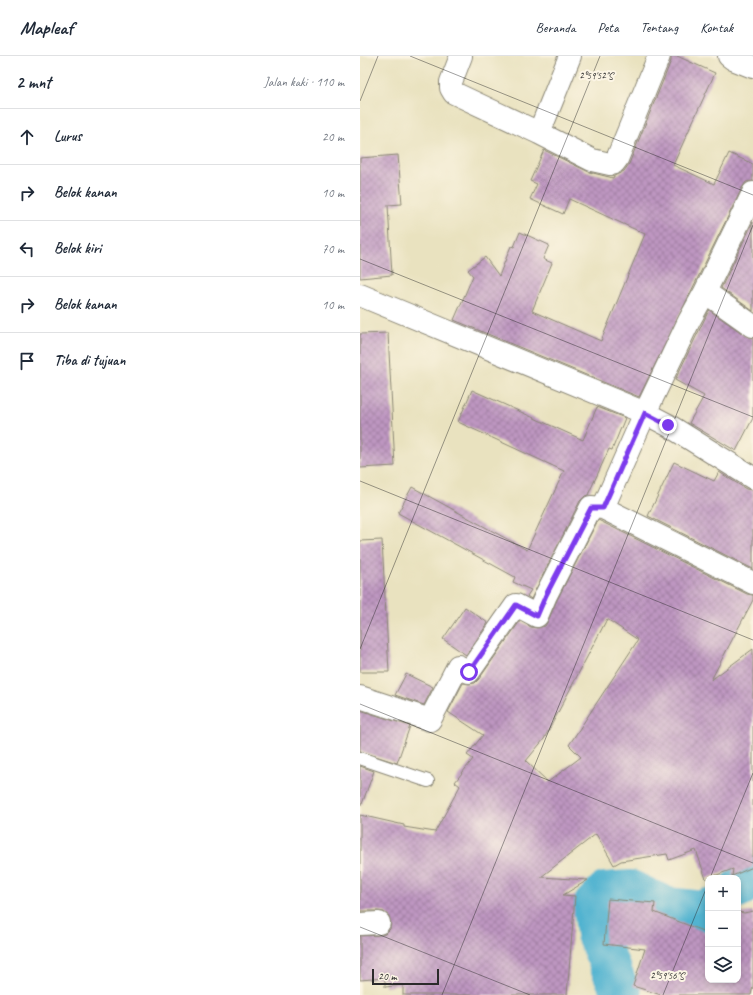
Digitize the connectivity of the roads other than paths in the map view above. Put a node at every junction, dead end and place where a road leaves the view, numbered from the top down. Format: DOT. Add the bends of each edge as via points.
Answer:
graph roads {
  1 [pos="462,56"];
  2 [pos="570,56"];
  3 [pos="659,56"];
  4 [pos="729,56"];
  5 [pos="753,67"];
  6 [pos="539,133"];
  7 [pos="753,193"];
  8 [pos="705,292"];
  9 [pos="360,295"];
  10 [pos="753,326"];
  11 [pos="645,413"];
  12 [pos="753,478"];
  13 [pos="603,508"];
  14 [pos="753,583"];
  15 [pos="360,697"];
  16 [pos="360,758"];
  17 [pos="428,781"];
  1 -- 6 [label="street" via="451,82 454,93"];
  2 -- 6 [label="street"];
  3 -- 6 [label="street" via="614,163 592,160"];
  4 -- 5 [label="street"];
  7 -- 8 [label="street"];
  8 -- 10 [label="street"];
  8 -- 11 [label="street"];
  9 -- 11 [label="street"];
  11 -- 12 [label="street"];
  11 -- 13 [label="street"];
  13 -- 14 [label="street"];
  13 -- 15 [label="street" via="591,508 537,616 516,605 469,672 458,666 430,720"];
  16 -- 17 [label="lane"];
}
